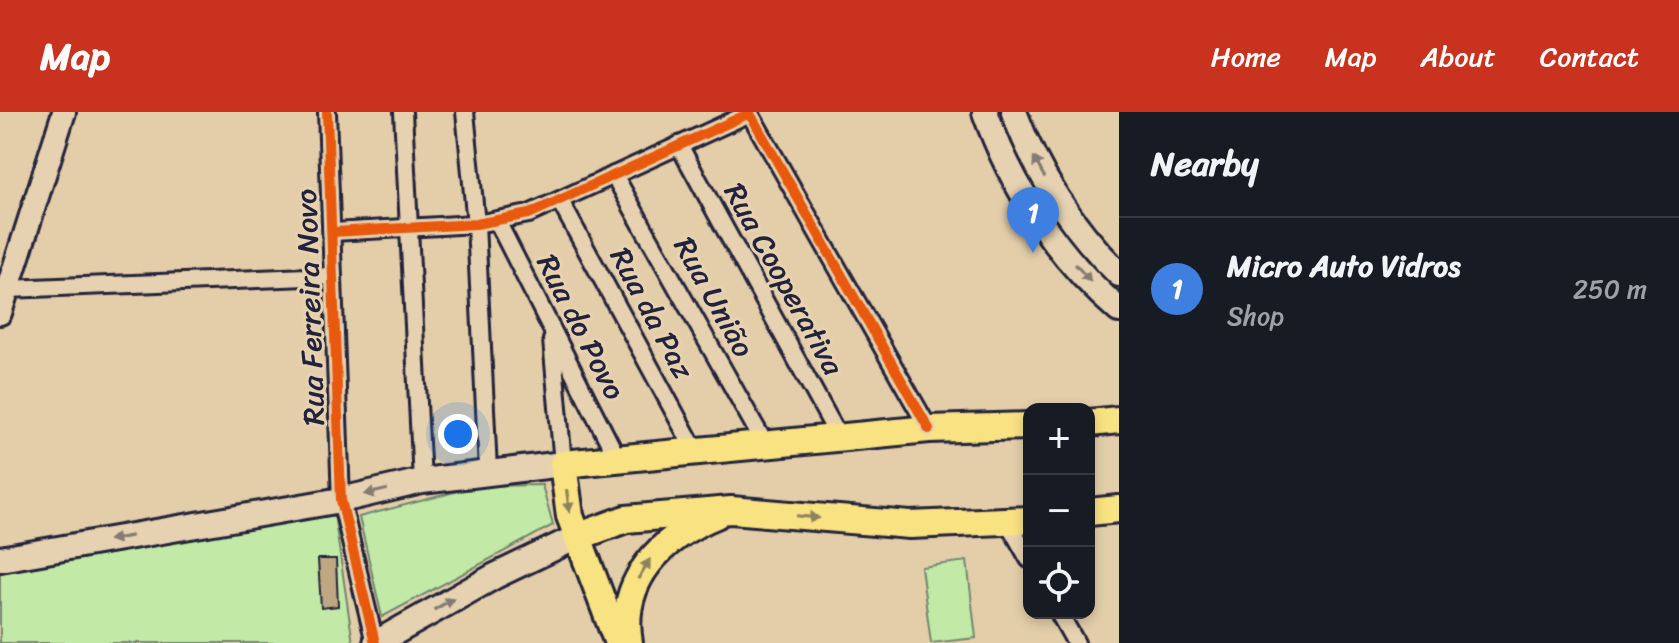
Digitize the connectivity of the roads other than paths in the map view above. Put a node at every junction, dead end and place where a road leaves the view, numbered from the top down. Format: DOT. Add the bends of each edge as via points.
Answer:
graph roads {
  1 [pos="64,112"];
  2 [pos="327,112"];
  3 [pos="403,112"];
  4 [pos="465,112"];
  5 [pos="749,112"];
  6 [pos="985,112"];
  7 [pos="1014,112"];
  8 [pos="679,145"];
  9 [pos="614,175"];
  10 [pos="560,201"];
  11 [pos="497,221"];
  12 [pos="476,224"];
  13 [pos="409,227"];
  14 [pos="333,232"];
  15 [pos="1119,274"];
  16 [pos="332,276"];
  17 [pos="8,289"];
  18 [pos="1119,310"];
  19 [pos="0,313"];
  20 [pos="551,330"];
  21 [pos="1119,420"];
  22 [pos="1095,422"];
  23 [pos="1023,426"];
  24 [pos="929,429"];
  25 [pos="840,439"];
  26 [pos="766,446"];
  27 [pos="696,452"];
  28 [pos="617,458"];
  29 [pos="563,464"];
  30 [pos="488,471"];
  31 [pos="422,481"];
  32 [pos="341,500"];
  33 [pos="1119,509"];
  34 [pos="731,510"];
  35 [pos="1095,511"];
  36 [pos="1019,521"];
  37 [pos="577,537"];
  38 [pos="1026,547"];
  39 [pos="0,559"];
  40 [pos="1062,619"];
  41 [pos="376,643"];
  42 [pos="618,643"];
  43 [pos="629,643"];
  44 [pos="1076,643"];
  1 -- 17 [label="street"];
  2 -- 14 [label="street, Rua Ferreira Novo"];
  3 -- 13 [label="street"];
  4 -- 12 [label="street"];
  5 -- 8 [label="street"];
  5 -- 24 [label="street"];
  6 -- 18 [label="main road, one-way" via="1004,160 1038,219"];
  15 -- 7 [label="main road, one-way" via="1061,204"];
  8 -- 9 [label="street"];
  8 -- 25 [label="street, Rua Cooperativa"];
  9 -- 10 [label="street"];
  9 -- 26 [label="street, Rua União"];
  10 -- 11 [label="street"];
  10 -- 27 [label="street, Rua da Paz"];
  11 -- 12 [label="street"];
  11 -- 20 [label="street, Rua do Povo"];
  12 -- 13 [label="street"];
  12 -- 30 [label="street"];
  13 -- 14 [label="street"];
  13 -- 31 [label="street"];
  14 -- 16 [label="street, Rua Ferreira Novo"];
  16 -- 17 [label="street"];
  16 -- 32 [label="street, Rua Ferreira Novo"];
  17 -- 19 [label="street"];
  20 -- 28 [label="street, Rua do Povo"];
  20 -- 29 [label="street"];
  21 -- 22 [label="main road"];
  23 -- 24 [label="main road"];
  24 -- 25 [label="main road"];
  25 -- 26 [label="main road"];
  26 -- 27 [label="main road"];
  27 -- 28 [label="main road"];
  28 -- 29 [label="main road"];
  29 -- 30 [label="main road"];
  29 -- 37 [label="main road, one-way"];
  30 -- 31 [label="main road"];
  31 -- 32 [label="main road, one-way"];
  32 -- 39 [label="main road, one-way"];
  32 -- 41 [label="street, Rua Ferreira Novo"];
  33 -- 35 [label="main road"];
  34 -- 36 [label="main road, one-way" via="904,525"];
  34 -- 37 [label="main road" via="626,519"];
  43 -- 34 [label="main road, one-way" via="626,626 634,588 653,554 690,526"];
  36 -- 38 [label="street"];
  41 -- 37 [label="main road, one-way"];
  37 -- 42 [label="main road"];
  40 -- 44 [label="street"];
}
